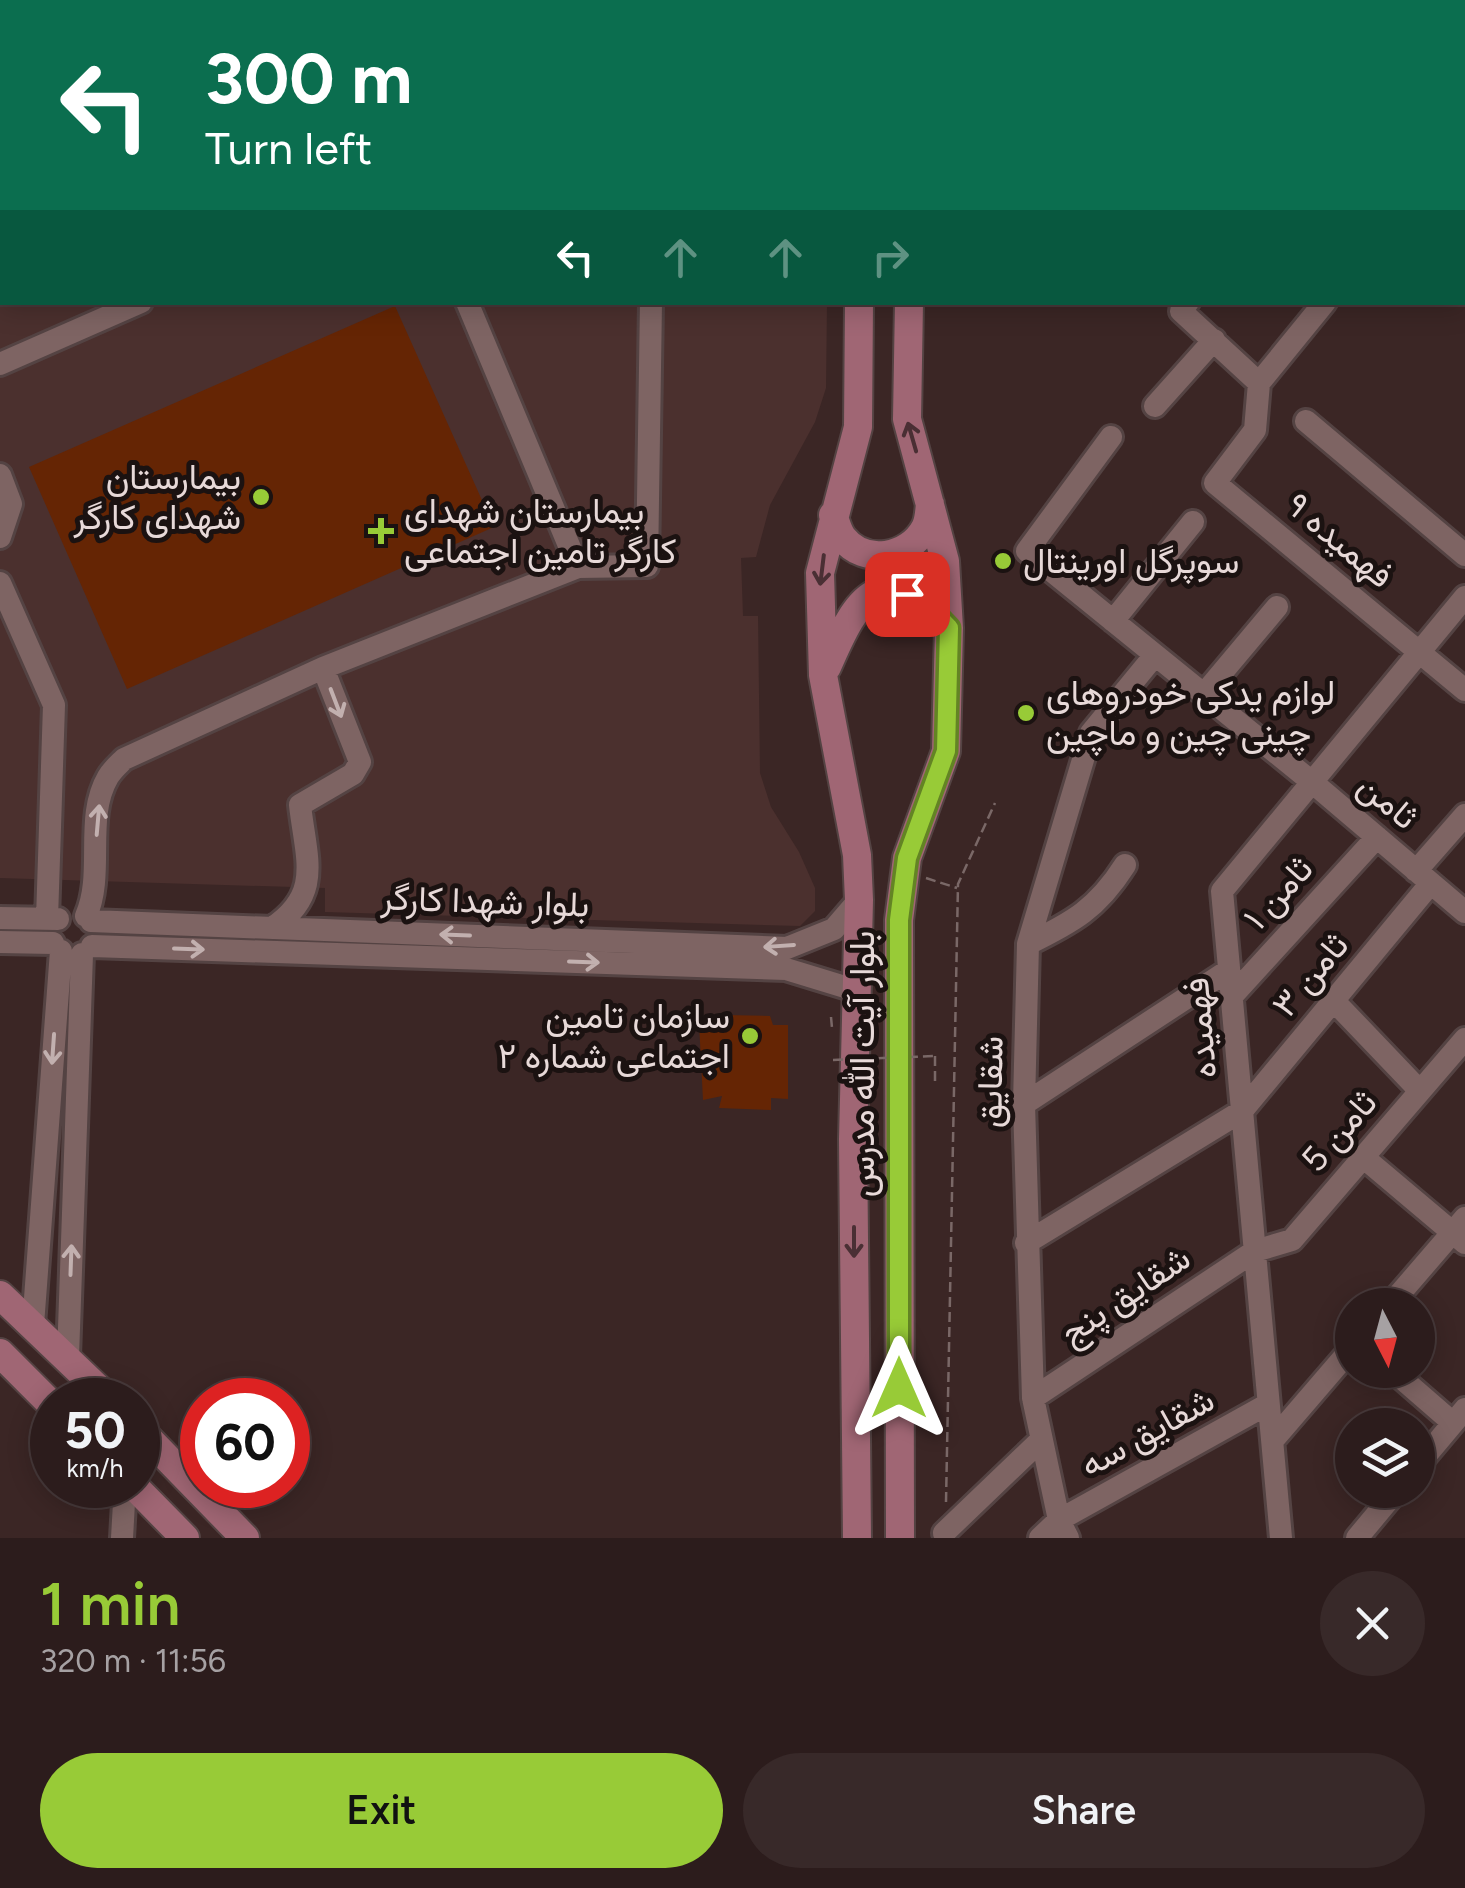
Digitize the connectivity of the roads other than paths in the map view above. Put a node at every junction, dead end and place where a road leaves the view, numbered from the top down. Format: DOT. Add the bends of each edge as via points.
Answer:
graph roads {
  1 [pos="134,305"];
  2 [pos="468,305"];
  3 [pos="650,305"];
  4 [pos="859,305"];
  5 [pos="908,305"];
  6 [pos="1186,305"];
  7 [pos="1322,305"];
  8 [pos="1214,340"];
  9 [pos="0,364"];
  10 [pos="1260,383"];
  11 [pos="1155,406"];
  12 [pos="1306,421"];
  13 [pos="1111,437"];
  14 [pos="0,475"];
  15 [pos="930,500"];
  16 [pos="833,515"];
  17 [pos="1193,522"];
  18 [pos="0,537"];
  19 [pos="1465,555"];
  20 [pos="578,566"];
  21 [pos="0,583"];
  22 [pos="1465,597"];
  23 [pos="1277,607"];
  24 [pos="1113,621"];
  25 [pos="949,628"];
  26 [pos="1420,652"];
  27 [pos="1155,655"];
  28 [pos="323,668"];
  29 [pos="824,675"];
  30 [pos="1465,690"];
  31 [pos="1204,694"];
  32 [pos="1312,782"];
  33 [pos="1465,815"];
  34 [pos="1377,837"];
  35 [pos="1125,865"];
  36 [pos="1424,877"];
  37 [pos="860,900"];
  38 [pos="90,912"];
  39 [pos="1465,912"];
  40 [pos="0,918"];
  41 [pos="272,928"];
  42 [pos="66,939"];
  43 [pos="0,942"];
  44 [pos="1028,944"];
  45 [pos="1229,970"];
  46 [pos="858,990"];
  47 [pos="1232,996"];
  48 [pos="1334,1001"];
  49 [pos="1465,1039"];
  50 [pos="1420,1090"];
  51 [pos="1024,1104"];
  52 [pos="1242,1111"];
  53 [pos="1363,1157"];
  54 [pos="1461,1232"];
  55 [pos="1026,1243"];
  56 [pos="1255,1251"];
  57 [pos="1407,1288"];
  58 [pos="0,1295"];
  59 [pos="33,1325"];
  60 [pos="0,1352"];
  61 [pos="68,1358"];
  62 [pos="1335,1368"];
  63 [pos="88,1378"];
  64 [pos="30,1383"];
  65 [pos="1418,1388"];
  66 [pos="1033,1398"];
  67 [pos="1268,1404"];
  68 [pos="1459,1416"];
  69 [pos="1273,1440"];
  70 [pos="1040,1442"];
  71 [pos="1435,1445"];
  72 [pos="160,1451"];
  73 [pos="124,1508"];
  74 [pos="156,1508"];
  75 [pos="1382,1508"];
  76 [pos="1064,1529"];
  77 [pos="944,1533"];
  78 [pos="122,1538"];
  79 [pos="185,1538"];
  80 [pos="245,1538"];
  81 [pos="857,1538"];
  82 [pos="900,1538"];
  83 [pos="1040,1538"];
  84 [pos="1281,1538"];
  85 [pos="1356,1538"];
  1 -- 9 [label="street"];
  2 -- 20 [label="street"];
  3 -- 20 [label="street" via="647,566"];
  4 -- 16 [label="main road, بلوار آیت الله مدرس" via="858,427"];
  15 -- 5 [label="main road, بلوار آیت الله مدرس, one-way" via="907,419"];
  6 -- 8 [label="street" via="1181,311"];
  7 -- 10 [label="street"];
  8 -- 10 [label="street"];
  8 -- 11 [label="street"];
  10 -- 26 [label="street, فهمیده ۹" via="1256,430 1216,483"];
  12 -- 19 [label="street"];
  13 -- 24 [label="street, ثامن" via="1026,550"];
  14 -- 18 [label="street" via="12,504"];
  15 -- 16 [label="main road" via="927,525 912,546 889,556 864,553 843,538"];
  15 -- 25 [label="main road, بلوار آیت الله مدرس" via="946,561"];
  16 -- 29 [label="main road, بلوار آیت الله مدرس, one-way" via="820,574"];
  17 -- 24 [label="street"];
  20 -- 28 [label="street"];
  21 -- 42 [label="street" via="54,704"];
  22 -- 26 [label="street, فهمیده"];
  23 -- 31 [label="street"];
  24 -- 27 [label="street, ثامن"];
  25 -- 29 [label="main road" via="926,604 884,589 861,600"];
  25 -- 82 [label="main road, بلوار آیت الله مدرس" via="946,751 907,858 899,920"];
  26 -- 30 [label="street, فهمیده ۹"];
  26 -- 32 [label="street, فهمیده"];
  27 -- 31 [label="street, ثامن"];
  27 -- 44 [label="street, شقایق" via="1091,733"];
  38 -- 28 [label="street, one-way" via="98,808 107,777 124,759"];
  28 -- 41 [label="street, one-way" via="360,762 353,774 300,806 305,892 294,913"];
  29 -- 37 [label="main road, بلوار آیت الله مدرس"];
  31 -- 32 [label="street, ثامن"];
  32 -- 34 [label="street, ثامن"];
  32 -- 45 [label="street, فهمیده" via="1222,890"];
  33 -- 36 [label="street, ثامن ۳"];
  34 -- 36 [label="street, ثامن"];
  34 -- 47 [label="street, ثامن ۱"];
  35 -- 44 [label="street" via="1106,896 1077,920"];
  36 -- 39 [label="street, ثامن"];
  36 -- 48 [label="street, ثامن ۳"];
  37 -- 41 [label="street, بلوار شهدا کارگر, one-way" via="834,929 787,948"];
  37 -- 46 [label="main road, بلوار آیت الله مدرس"];
  38 -- 41 [label="street, بلوار شهدا کارگر" via="121,922"];
  38 -- 42 [label="street, بلوار شهدا کارگر" via="71,912"];
  38 -- 42 [label="street" via="95,938"];
  40 -- 42 [label="street, بلوار شهدا کارگر"];
  42 -- 43 [label="street, بلوار شهدا کارگر"];
  42 -- 46 [label="street, بلوار شهدا کارگر, one-way" via="786,969"];
  42 -- 59 [label="street, one-way"];
  61 -- 42 [label="street, one-way"];
  44 -- 51 [label="street, شقایق"];
  45 -- 47 [label="street, فهمیده"];
  45 -- 51 [label="street"];
  46 -- 81 [label="main road, بلوار آیت الله مدرس, one-way"];
  47 -- 52 [label="street, فهمیده"];
  48 -- 50 [label="street"];
  48 -- 52 [label="street, ثامن ۳"];
  49 -- 50 [label="street, ثامن 5"];
  50 -- 53 [label="street, ثامن 5"];
  51 -- 55 [label="street, شقایق"];
  52 -- 55 [label="street, ثامن ۳"];
  52 -- 56 [label="street, فهمیده"];
  53 -- 54 [label="street"];
  53 -- 56 [label="street, ثامن 5" via="1292,1240"];
  54 -- 57 [label="street"];
  55 -- 66 [label="street, شقایق"];
  56 -- 66 [label="street, شقایق پنج"];
  56 -- 67 [label="street, فهمیده"];
  58 -- 59 [label="main road"];
  59 -- 61 [label="main road"];
  60 -- 64 [label="main road"];
  61 -- 63 [label="main road"];
  62 -- 69 [label="street"];
  65 -- 68 [label="street"];
  66 -- 70 [label="street, شقایق"];
  67 -- 69 [label="street, فهمیده"];
  67 -- 76 [label="street, شقایق سه"];
  68 -- 71 [label="street"];
  69 -- 84 [label="street, فهمیده"];
  70 -- 76 [label="street, شقایق"];
  70 -- 77 [label="street"];
  72 -- 80 [label="main road"];
  73 -- 78 [label="street"];
  74 -- 79 [label="main road"];
  75 -- 85 [label="street"];
  76 -- 83 [label="street, شقایق سه"];
}
